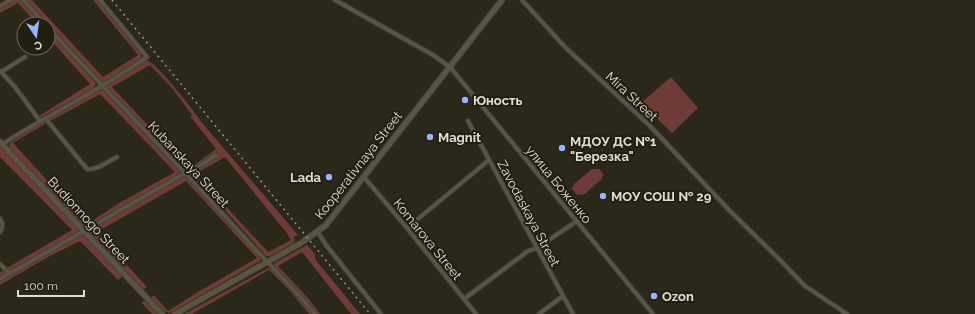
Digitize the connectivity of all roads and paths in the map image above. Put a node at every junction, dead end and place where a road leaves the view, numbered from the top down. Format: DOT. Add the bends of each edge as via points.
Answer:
graph roads {
  1 [pos="11,0"];
  2 [pos="23,0"];
  3 [pos="100,0"];
  4 [pos="335,0"];
  5 [pos="502,0"];
  6 [pos="522,0"];
  7 [pos="0,6"];
  8 [pos="38,16"];
  9 [pos="56,36"];
  10 [pos="25,57"];
  11 [pos="450,67"];
  12 [pos="0,72"];
  13 [pos="103,86"];
  14 [pos="45,118"];
  15 [pos="40,121"];
  16 [pos="468,121"];
  17 [pos="1,144"];
  18 [pos="216,155"];
  19 [pos="117,157"];
  20 [pos="489,160"];
  21 [pos="186,173"];
  22 [pos="364,177"];
  23 [pos="0,219"];
  24 [pos="577,221"];
  25 [pos="407,228"];
  26 [pos="0,232"];
  27 [pos="85,232"];
  28 [pos="318,232"];
  29 [pos="537,248"];
  30 [pos="267,263"];
  31 [pos="0,264"];
  32 [pos="11,273"];
  33 [pos="0,279"];
  34 [pos="563,296"];
  35 [pos="464,299"];
  36 [pos="162,314"];
  37 [pos="175,314"];
  38 [pos="315,314"];
  39 [pos="381,314"];
  40 [pos="476,314"];
  41 [pos="540,314"];
  42 [pos="573,314"];
  43 [pos="653,314"];
  44 [pos="847,314"];
  1 -- 7 [label="street"];
  2 -- 8 [label="street"];
  3 -- 13 [label="street" via="147,57"];
  4 -- 11 [label="street, улица Боженко" via="434,55"];
  5 -- 11 [label="street, Kooperativnaya Street"];
  6 -- 44 [label="street, Mira Street" via="565,47 650,126 805,286"];
  9 -- 13 [label="street, Kubanskaya Street"];
  10 -- 12 [label="street"];
  11 -- 22 [label="street, Kooperativnaya Street"];
  11 -- 24 [label="street, улица Боженко"];
  12 -- 15 [label="street" via="15,87"];
  13 -- 14 [label="street"];
  13 -- 21 [label="street, Kubanskaya Street"];
  14 -- 15 [label="street"];
  14 -- 19 [label="street" via="87,169 94,169"];
  15 -- 17 [label="street"];
  16 -- 20 [label="street, Zavodaskaya Street"];
  17 -- 27 [label="street, Budionnogo Street"];
  18 -- 21 [label="street"];
  20 -- 25 [label="street"];
  20 -- 29 [label="street, Zavodaskaya Street"];
  21 -- 27 [label="street"];
  21 -- 30 [label="street, Kubanskaya Street"];
  22 -- 25 [label="street, Komarova Street"];
  22 -- 28 [label="street, Kooperativnaya Street"];
  23 -- 26 [label="street"];
  24 -- 29 [label="street"];
  24 -- 43 [label="street, улица Боженко"];
  25 -- 35 [label="street, Komarova Street"];
  27 -- 32 [label="street"];
  27 -- 36 [label="street, Budionnogo Street"];
  28 -- 30 [label="street, Kooperativnaya Street"];
  28 -- 39 [label="street"];
  29 -- 34 [label="street, Zavodaskaya Street"];
  29 -- 35 [label="street" via="528,251"];
  30 -- 37 [label="street, Kooperativnaya Street"];
  30 -- 38 [label="street, Kubanskaya Street"];
  31 -- 32 [label="street"];
  32 -- 33 [label="street"];
  34 -- 41 [label="street"];
  34 -- 42 [label="street, Zavodaskaya Street"];
  35 -- 40 [label="street, Komarova Street"];
}
